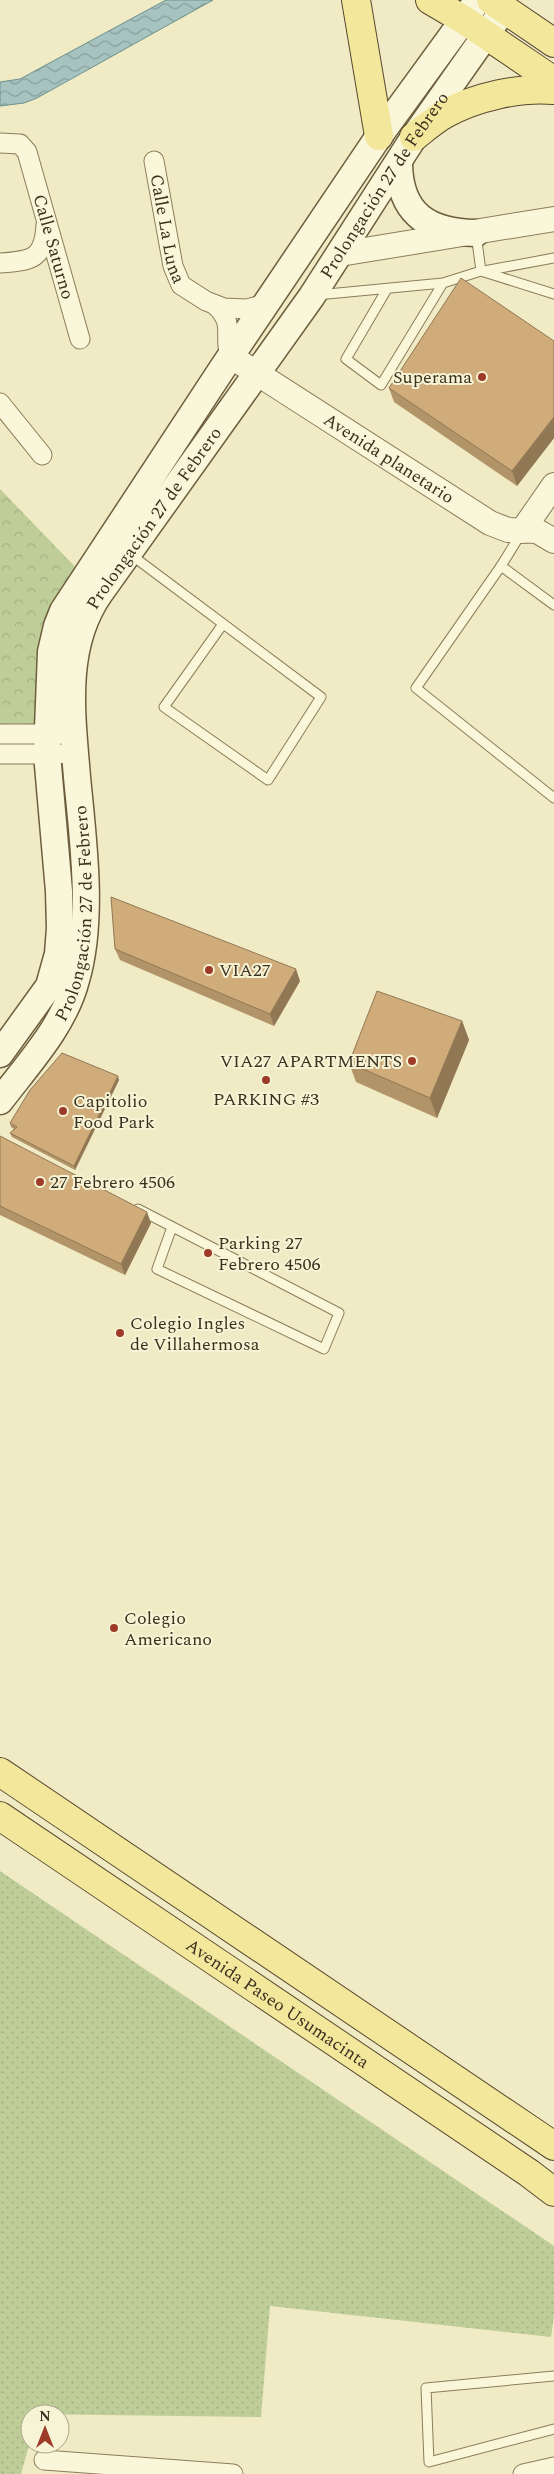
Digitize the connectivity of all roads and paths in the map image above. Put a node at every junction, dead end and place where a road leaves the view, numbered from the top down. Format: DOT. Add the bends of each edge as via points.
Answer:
graph roads {
  1 [pos="356,0"];
  2 [pos="430,0"];
  3 [pos="502,3"];
  4 [pos="476,18"];
  5 [pos="554,43"];
  6 [pos="554,81"];
  7 [pos="554,90"];
  8 [pos="379,136"];
  9 [pos="414,137"];
  10 [pos="0,143"];
  11 [pos="154,161"];
  12 [pos="399,164"];
  13 [pos="554,219"];
  14 [pos="47,221"];
  15 [pos="476,233"];
  16 [pos="340,254"];
  17 [pos="554,258"];
  18 [pos="0,263"];
  19 [pos="481,271"];
  20 [pos="443,283"];
  21 [pos="387,289"];
  22 [pos="554,294"];
  23 [pos="312,296"];
  24 [pos="265,304"];
  25 [pos="216,305"];
  26 [pos="80,340"];
  27 [pos="230,356"];
  28 [pos="256,375"];
  29 [pos="0,403"];
  30 [pos="42,455"];
  31 [pos="554,485"];
  32 [pos="554,507"];
  33 [pos="538,534"];
  34 [pos="128,553"];
  35 [pos="502,566"];
  36 [pos="554,605"];
  37 [pos="223,624"];
  38 [pos="0,734"];
  39 [pos="47,744"];
  40 [pos="75,744"];
  41 [pos="0,754"];
  42 [pos="554,798"];
  43 [pos="0,1054"];
  44 [pos="0,1101"];
  45 [pos="129,1205"];
  46 [pos="172,1227"];
  47 [pos="0,1772"];
  48 [pos="0,1816"];
  49 [pos="554,2146"];
  50 [pos="554,2192"];
  51 [pos="554,2376"];
  52 [pos="554,2429"];
  53 [pos="44,2460"];
  54 [pos="554,2467"];
  55 [pos="233,2474"];
  56 [pos="524,2474"];
  1 -- 8 [label="main road"];
  2 -- 4 [label="main road"];
  3 -- 4 [label="main road, Prolongación 27 de Febrero"];
  3 -- 5 [label="main road"];
  4 -- 6 [label="main road"];
  4 -- 8 [label="main road, Prolongación 27 de Febrero"];
  4 -- 9 [label="main road, Prolongación 27 de Febrero"];
  7 -- 9 [label="main road" via="524,91 470,104 444,114"];
  8 -- 24 [label="main road, Prolongación 27 de Febrero"];
  9 -- 12 [label="main road, Prolongación 27 de Febrero"];
  10 -- 14 [label="street, Calle Saturno" via="20,144 27,152"];
  11 -- 25 [label="street, Calle La Luna" via="175,272 185,288"];
  12 -- 15 [label="main road" via="399,182 409,206 418,215 438,228"];
  12 -- 16 [label="main road, Prolongación 27 de Febrero"];
  13 -- 15 [label="street"];
  14 -- 18 [label="street" via="43,245 37,255 26,261"];
  14 -- 26 [label="street, Calle Saturno"];
  15 -- 16 [label="street"];
  15 -- 19 [label="lane"];
  16 -- 23 [label="main road, Prolongación 27 de Febrero"];
  17 -- 19 [label="lane"];
  19 -- 20 [label="lane"];
  19 -- 22 [label="lane"];
  20 -- 21 [label="lane"];
  20 -- 21 [label="lane" via="381,385 346,359"];
  21 -- 23 [label="lane"];
  23 -- 28 [label="main road, Prolongación 27 de Febrero"];
  24 -- 25 [label="street, Calle La Luna" via="232,309"];
  24 -- 27 [label="main road, Prolongación 27 de Febrero"];
  25 -- 27 [label="street" via="228,323"];
  27 -- 28 [label="street, Avenida planetario"];
  27 -- 39 [label="main road, Prolongación 27 de Febrero" via="63,611 56,626 51,652"];
  28 -- 33 [label="street, Avenida planetario" via="490,523 508,530"];
  28 -- 34 [label="main road, Prolongación 27 de Febrero"];
  29 -- 30 [label="street"];
  31 -- 33 [label="street"];
  32 -- 33 [label="street"];
  33 -- 35 [label="lane"];
  34 -- 37 [label="lane"];
  34 -- 40 [label="main road, Prolongación 27 de Febrero" via="84,620 72,679"];
  35 -- 36 [label="lane"];
  35 -- 42 [label="lane" via="416,688"];
  37 -- 37 [label="lane" via="321,697 268,780 164,706"];
  38 -- 39 [label="street"];
  39 -- 40 [label="street"];
  39 -- 41 [label="street"];
  39 -- 43 [label="main road, Prolongación 27 de Febrero" via="59,891 58,954 49,986"];
  40 -- 44 [label="main road, Prolongación 27 de Febrero" via="85,855 80,964 69,1002 56,1026"];
  45 -- 46 [label="lane"];
  46 -- 46 [label="lane" via="339,1313 324,1349 157,1270"];
  47 -- 49 [label="main road, Avenida Paseo Usumacinta"];
  48 -- 50 [label="main road, Avenida Paseo Usumacinta" via="529,2172"];
  51 -- 52 [label="lane" via="426,2388 429,2462"];
  53 -- 55 [label="street"];
  54 -- 56 [label="street"];
}
